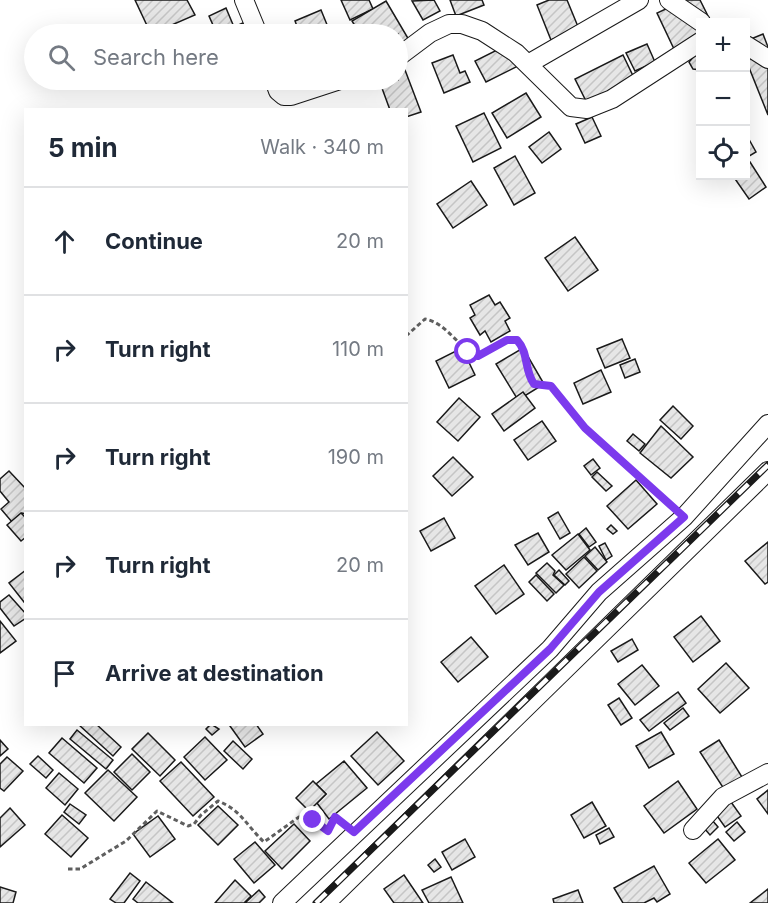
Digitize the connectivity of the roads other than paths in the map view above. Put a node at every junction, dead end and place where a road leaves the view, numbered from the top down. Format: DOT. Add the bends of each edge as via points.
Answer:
graph roads {
  1 [pos="244,0"];
  2 [pos="639,0"];
  3 [pos="669,0"];
  4 [pos="696,19"];
  5 [pos="254,24"];
  6 [pos="696,45"];
  7 [pos="750,48"];
  8 [pos="408,50"];
  9 [pos="768,60"];
  10 [pos="528,64"];
  11 [pos="278,90"];
  12 [pos="309,90"];
  13 [pos="768,424"];
  14 [pos="768,471"];
  15 [pos="768,773"];
  16 [pos="693,830"];
  17 [pos="343,896"];
  18 [pos="282,903"];
  19 [pos="326,903"];
  1 -- 5 [label="street"];
  2 -- 10 [label="street"];
  3 -- 4 [label="street"];
  6 -- 10 [label="street" via="612,99 587,109 571,107"];
  7 -- 9 [label="street"];
  8 -- 10 [label="street" via="449,24 462,24 502,43"];
  11 -- 12 [label="street" via="291,96"];
  13 -- 18 [label="street" via="684,517 599,592 550,649"];
  14 -- 17 [label="street"];
  15 -- 16 [label="street" via="723,797"];
  17 -- 19 [label="street"];
}
